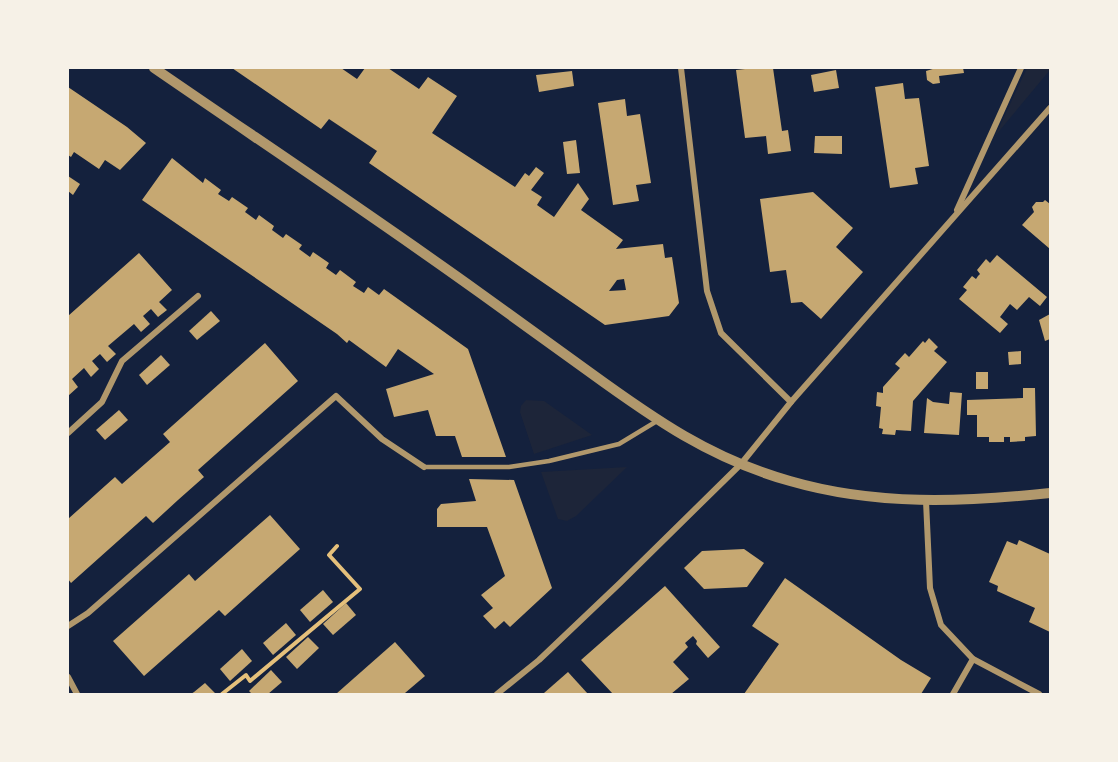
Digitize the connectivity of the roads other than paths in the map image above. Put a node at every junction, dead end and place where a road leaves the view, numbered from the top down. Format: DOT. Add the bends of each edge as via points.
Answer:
graph roads {
  1 [pos="154,68"];
  2 [pos="681,68"];
  3 [pos="1021,68"];
  4 [pos="1050,108"];
  5 [pos="955,216"];
  6 [pos="198,296"];
  7 [pos="791,402"];
  8 [pos="657,421"];
  9 [pos="68,433"];
  10 [pos="741,464"];
  11 [pos="424,467"];
  12 [pos="1050,493"];
  13 [pos="926,501"];
  14 [pos="68,626"];
  15 [pos="973,659"];
  16 [pos="68,677"];
  17 [pos="77,694"];
  18 [pos="497,694"];
  19 [pos="953,694"];
  20 [pos="1039,694"];
  1 -- 8 [label="street" via="477,291"];
  2 -- 7 [label="street" via="707,291 721,333"];
  3 -- 5 [label="street"];
  4 -- 5 [label="street"];
  5 -- 7 [label="street"];
  6 -- 9 [label="street" via="122,361 102,402"];
  7 -- 10 [label="street"];
  8 -- 10 [label="street"];
  8 -- 11 [label="lane" via="619,444 549,460 509,467"];
  10 -- 13 [label="street" via="789,481 838,492"];
  10 -- 18 [label="street" via="539,660"];
  11 -- 14 [label="street" via="382,439 336,396 88,614"];
  12 -- 13 [label="street"];
  13 -- 15 [label="street" via="930,588 941,625"];
  15 -- 19 [label="street"];
  15 -- 20 [label="street"];
  16 -- 17 [label="street"];
}
